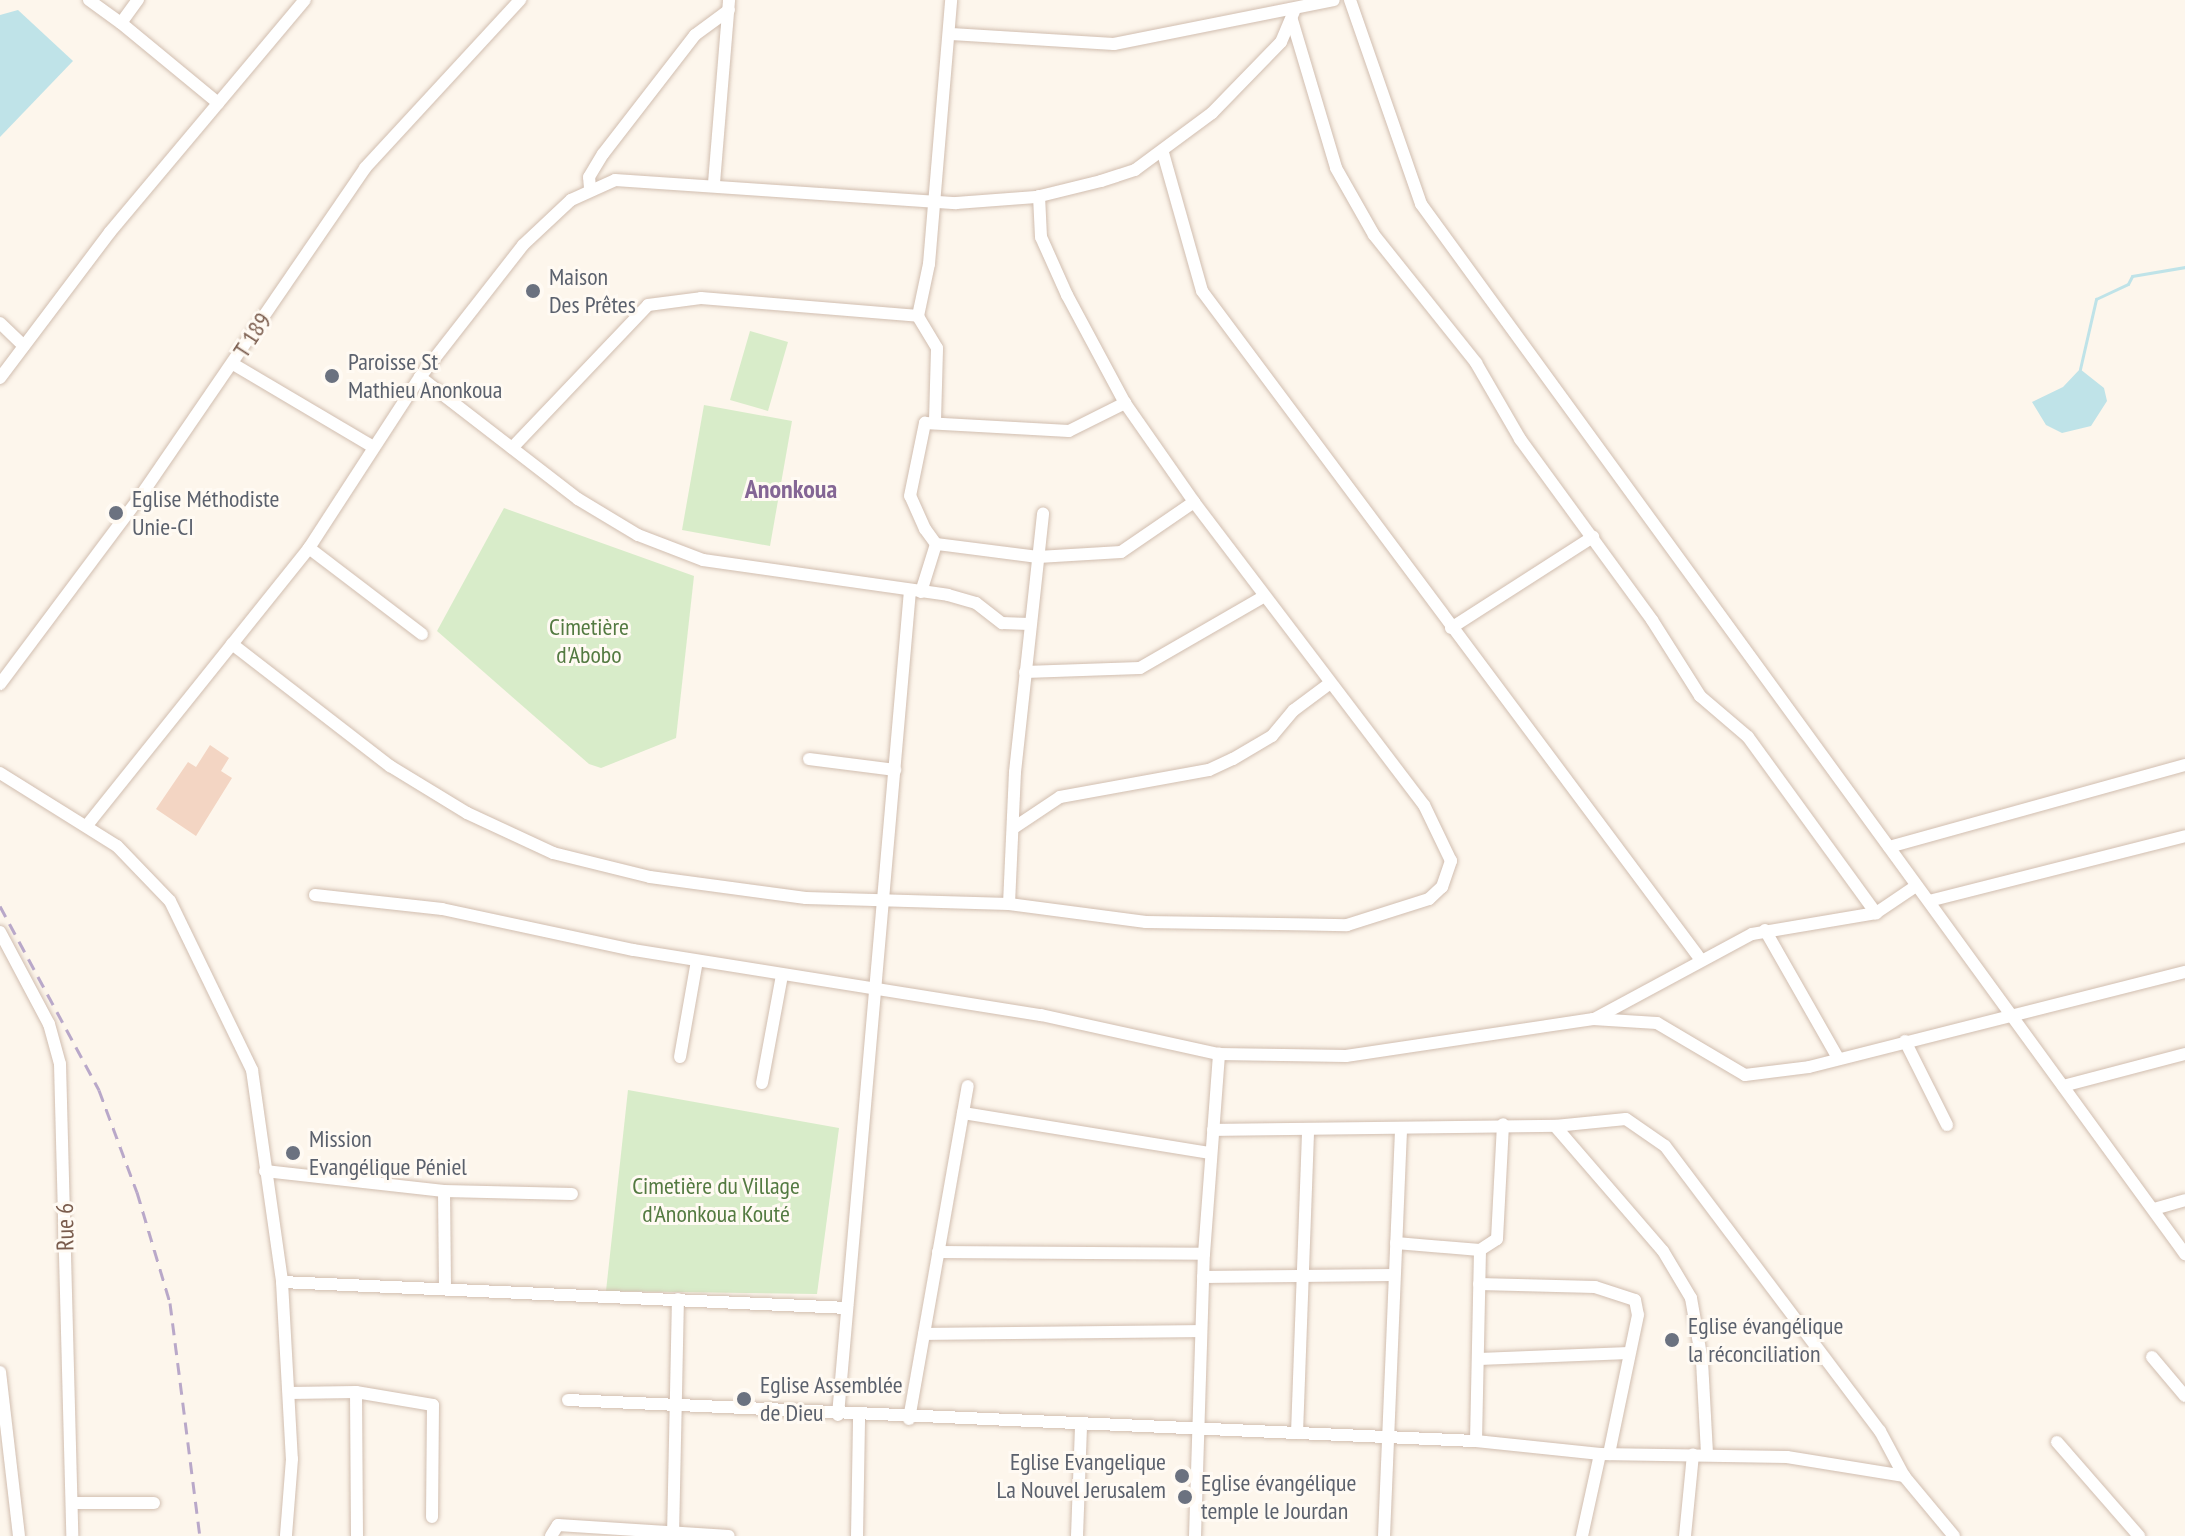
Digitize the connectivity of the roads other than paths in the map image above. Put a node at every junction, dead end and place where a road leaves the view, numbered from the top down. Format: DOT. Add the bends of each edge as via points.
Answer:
graph roads {
  1 [pos="89,0"];
  2 [pos="138,0"];
  3 [pos="305,0"];
  4 [pos="520,0"];
  5 [pos="951,0"];
  6 [pos="1334,0"];
  7 [pos="1350,0"];
  8 [pos="729,5"];
  9 [pos="1293,16"];
  10 [pos="121,23"];
  11 [pos="951,34"];
  12 [pos="218,103"];
  13 [pos="1163,153"];
  14 [pos="714,183"];
  15 [pos="590,188"];
  16 [pos="1039,196"];
  17 [pos="934,202"];
  18 [pos="918,316"];
  19 [pos="0,323"];
  20 [pos="24,346"];
  21 [pos="233,364"];
  22 [pos="420,377"];
  23 [pos="0,378"];
  24 [pos="1125,403"];
  25 [pos="935,421"];
  26 [pos="370,445"];
  27 [pos="512,448"];
  28 [pos="1194,502"];
  29 [pos="1043,514"];
  30 [pos="1593,537"];
  31 [pos="936,544"];
  32 [pos="309,548"];
  33 [pos="1038,557"];
  34 [pos="916,591"];
  35 [pos="1261,598"];
  36 [pos="1029,624"];
  37 [pos="1451,628"];
  38 [pos="422,634"];
  39 [pos="232,644"];
  40 [pos="1025,672"];
  41 [pos="0,684"];
  42 [pos="1329,684"];
  43 [pos="809,759"];
  44 [pos="2185,765"];
  45 [pos="895,770"];
  46 [pos="0,773"];
  47 [pos="88,824"];
  48 [pos="1015,827"];
  49 [pos="2185,836"];
  50 [pos="1889,847"];
  51 [pos="1916,886"];
  52 [pos="315,895"];
  53 [pos="883,900"];
  54 [pos="1929,901"];
  55 [pos="1009,904"];
  56 [pos="1876,913"];
  57 [pos="1765,930"];
  58 [pos="0,932"];
  59 [pos="1701,960"];
  60 [pos="697,961"];
  61 [pos="2185,972"];
  62 [pos="782,975"];
  63 [pos="875,991"];
  64 [pos="1593,1019"];
  65 [pos="2014,1019"];
  66 [pos="1905,1041"];
  67 [pos="1219,1054"];
  68 [pos="2185,1054"];
  69 [pos="680,1057"];
  70 [pos="1838,1058"];
  71 [pos="762,1083"];
  72 [pos="968,1086"];
  73 [pos="2063,1086"];
  74 [pos="963,1113"];
  75 [pos="1503,1124"];
  76 [pos="1947,1125"];
  77 [pos="1555,1126"];
  78 [pos="1213,1130"];
  79 [pos="1308,1132"];
  80 [pos="1401,1132"];
  81 [pos="1211,1153"];
  82 [pos="265,1171"];
  83 [pos="444,1191"];
  84 [pos="572,1194"];
  85 [pos="2185,1200"];
  86 [pos="2154,1209"];
  87 [pos="1396,1243"];
  88 [pos="1480,1250"];
  89 [pos="938,1252"];
  90 [pos="1204,1254"];
  91 [pos="2185,1254"];
  92 [pos="1394,1275"];
  93 [pos="1303,1276"];
  94 [pos="1203,1277"];
  95 [pos="282,1282"];
  96 [pos="1479,1284"];
  97 [pos="445,1287"];
  98 [pos="678,1299"];
  99 [pos="847,1308"];
  100 [pos="1201,1331"];
  101 [pos="924,1334"];
  102 [pos="1629,1353"];
  103 [pos="2152,1357"];
  104 [pos="1479,1359"];
  105 [pos="0,1372"];
  106 [pos="356,1392"];
  107 [pos="289,1393"];
  108 [pos="2185,1396"];
  109 [pos="568,1400"];
  110 [pos="675,1403"];
  111 [pos="838,1415"];
  112 [pos="859,1417"];
  113 [pos="909,1419"];
  114 [pos="1081,1427"];
  115 [pos="1198,1430"];
  116 [pos="1297,1433"];
  117 [pos="1385,1437"];
  118 [pos="1476,1441"];
  119 [pos="2057,1442"];
  120 [pos="1605,1454"];
  121 [pos="1700,1454"];
  122 [pos="1904,1476"];
  123 [pos="72,1503"];
  124 [pos="154,1503"];
  125 [pos="432,1517"];
  126 [pos="673,1535"];
  127 [pos="19,1536"];
  128 [pos="72,1536"];
  129 [pos="286,1536"];
  130 [pos="357,1536"];
  131 [pos="551,1536"];
  132 [pos="729,1536"];
  133 [pos="857,1536"];
  134 [pos="1077,1536"];
  135 [pos="1195,1536"];
  136 [pos="1384,1536"];
  137 [pos="1582,1536"];
  138 [pos="1685,1536"];
  139 [pos="1954,1536"];
  140 [pos="2139,1536"];
  1 -- 10 [label="street"];
  2 -- 10 [label="street"];
  3 -- 12 [label="street"];
  4 -- 21 [label="street, T 189" via="365,168"];
  5 -- 11 [label="street"];
  6 -- 9 [label="street"];
  7 -- 50 [label="street" via="1421,204"];
  8 -- 14 [label="street"];
  8 -- 15 [label="street" via="695,35 603,154 589,177"];
  9 -- 11 [label="street" via="1114,44"];
  9 -- 13 [label="street" via="1281,42"];
  9 -- 30 [label="street" via="1336,168 1374,235 1476,363 1520,439"];
  10 -- 12 [label="street"];
  11 -- 17 [label="street"];
  12 -- 20 [label="street"];
  13 -- 16 [label="street" via="1135,170"];
  13 -- 37 [label="street" via="1202,291"];
  14 -- 15 [label="street" via="615,180"];
  14 -- 17 [label="street"];
  15 -- 22 [label="street" via="523,245"];
  16 -- 17 [label="street"];
  16 -- 24 [label="street" via="1041,237"];
  17 -- 18 [label="street"];
  18 -- 25 [label="street" via="937,348"];
  18 -- 27 [label="street" via="701,298 648,305"];
  19 -- 20 [label="street"];
  20 -- 23 [label="street"];
  21 -- 26 [label="street"];
  21 -- 41 [label="street, T 189"];
  22 -- 26 [label="street"];
  22 -- 27 [label="street"];
  24 -- 25 [label="street" via="1061,432"];
  24 -- 28 [label="street"];
  25 -- 31 [label="street" via="920,428 910,496"];
  26 -- 32 [label="street"];
  27 -- 34 [label="street" via="619,525 703,560"];
  28 -- 33 [label="street" via="1121,552"];
  28 -- 35 [label="street"];
  29 -- 33 [label="street"];
  30 -- 37 [label="street"];
  30 -- 56 [label="street" via="1700,696 1748,737"];
  31 -- 33 [label="street"];
  31 -- 34 [label="street"];
  32 -- 38 [label="street"];
  32 -- 39 [label="street"];
  33 -- 36 [label="street"];
  34 -- 36 [label="street" via="967,599 1002,623"];
  34 -- 45 [label="street"];
  35 -- 40 [label="street" via="1140,668"];
  35 -- 42 [label="street"];
  36 -- 40 [label="street"];
  37 -- 59 [label="street"];
  39 -- 47 [label="street"];
  39 -- 53 [label="street" via="390,766 518,840 692,885"];
  40 -- 48 [label="street"];
  42 -- 48 [label="street" via="1294,710 1272,736 1209,770 1060,797"];
  42 -- 55 [label="street" via="1424,805 1448,851 1448,874 1429,899 1347,925 1146,922"];
  43 -- 45 [label="street"];
  44 -- 50 [label="street"];
  45 -- 53 [label="street"];
  46 -- 47 [label="street"];
  47 -- 82 [label="street" via="146,874 179,915 252,1070"];
  48 -- 55 [label="street"];
  49 -- 54 [label="street"];
  50 -- 51 [label="street"];
  51 -- 54 [label="street"];
  51 -- 56 [label="street"];
  52 -- 60 [label="street" via="442,909"];
  53 -- 55 [label="street"];
  53 -- 63 [label="street"];
  54 -- 65 [label="street"];
  56 -- 57 [label="street"];
  57 -- 59 [label="street"];
  57 -- 70 [label="street"];
  58 -- 123 [label="street, Rue 6" via="39,1001 60,1064"];
  59 -- 64 [label="street"];
  60 -- 62 [label="street"];
  60 -- 69 [label="street"];
  61 -- 65 [label="street"];
  62 -- 63 [label="street"];
  62 -- 71 [label="street"];
  63 -- 67 [label="street" via="1041,1015"];
  63 -- 99 [label="street"];
  64 -- 67 [label="street" via="1346,1056"];
  64 -- 70 [label="street" via="1657,1023 1745,1075"];
  65 -- 66 [label="street"];
  65 -- 73 [label="street"];
  66 -- 70 [label="street"];
  66 -- 76 [label="street"];
  67 -- 78 [label="street"];
  68 -- 73 [label="street"];
  72 -- 74 [label="street"];
  73 -- 86 [label="street"];
  74 -- 81 [label="street"];
  74 -- 89 [label="street"];
  75 -- 77 [label="street"];
  75 -- 80 [label="street"];
  75 -- 88 [label="street" via="1497,1239"];
  77 -- 121 [label="street" via="1663,1251 1691,1298 1702,1361"];
  77 -- 122 [label="street" via="1626,1119 1665,1146 1880,1431"];
  78 -- 79 [label="street"];
  78 -- 81 [label="street"];
  79 -- 80 [label="street"];
  79 -- 93 [label="street"];
  80 -- 87 [label="street"];
  81 -- 90 [label="street"];
  82 -- 83 [label="street"];
  82 -- 95 [label="street"];
  83 -- 84 [label="street"];
  83 -- 97 [label="street"];
  85 -- 86 [label="street"];
  86 -- 91 [label="street"];
  87 -- 88 [label="street"];
  87 -- 92 [label="street"];
  88 -- 96 [label="street"];
  89 -- 90 [label="street"];
  89 -- 101 [label="street"];
  90 -- 94 [label="street"];
  92 -- 93 [label="street"];
  92 -- 117 [label="street"];
  93 -- 94 [label="street"];
  93 -- 116 [label="street"];
  94 -- 100 [label="street"];
  95 -- 97 [label="street"];
  95 -- 107 [label="street"];
  96 -- 102 [label="street" via="1541,1282 1622,1293 1638,1308"];
  96 -- 104 [label="street"];
  97 -- 98 [label="street"];
  98 -- 99 [label="street"];
  98 -- 110 [label="street"];
  99 -- 111 [label="street"];
  100 -- 101 [label="street"];
  100 -- 115 [label="street"];
  101 -- 113 [label="street"];
  102 -- 104 [label="street"];
  102 -- 120 [label="street"];
  103 -- 108 [label="street"];
  104 -- 118 [label="street"];
  105 -- 127 [label="street" via="14,1452"];
  106 -- 107 [label="street"];
  106 -- 125 [label="street" via="433,1405"];
  106 -- 130 [label="street"];
  107 -- 129 [label="street"];
  109 -- 110 [label="street"];
  110 -- 111 [label="street"];
  110 -- 126 [label="street"];
  111 -- 112 [label="street"];
  112 -- 113 [label="street"];
  112 -- 133 [label="street"];
  113 -- 114 [label="street"];
  114 -- 115 [label="street"];
  114 -- 134 [label="street"];
  115 -- 116 [label="street"];
  115 -- 135 [label="street"];
  116 -- 117 [label="street"];
  117 -- 118 [label="street"];
  117 -- 136 [label="street"];
  118 -- 120 [label="street"];
  119 -- 140 [label="street"];
  120 -- 121 [label="street"];
  120 -- 137 [label="street"];
  121 -- 122 [label="street" via="1787,1457"];
  121 -- 138 [label="street"];
  122 -- 139 [label="street"];
  123 -- 124 [label="street"];
  123 -- 128 [label="street, Rue 6"];
  126 -- 131 [label="street" via="558,1525"];
  126 -- 132 [label="street"];
}
